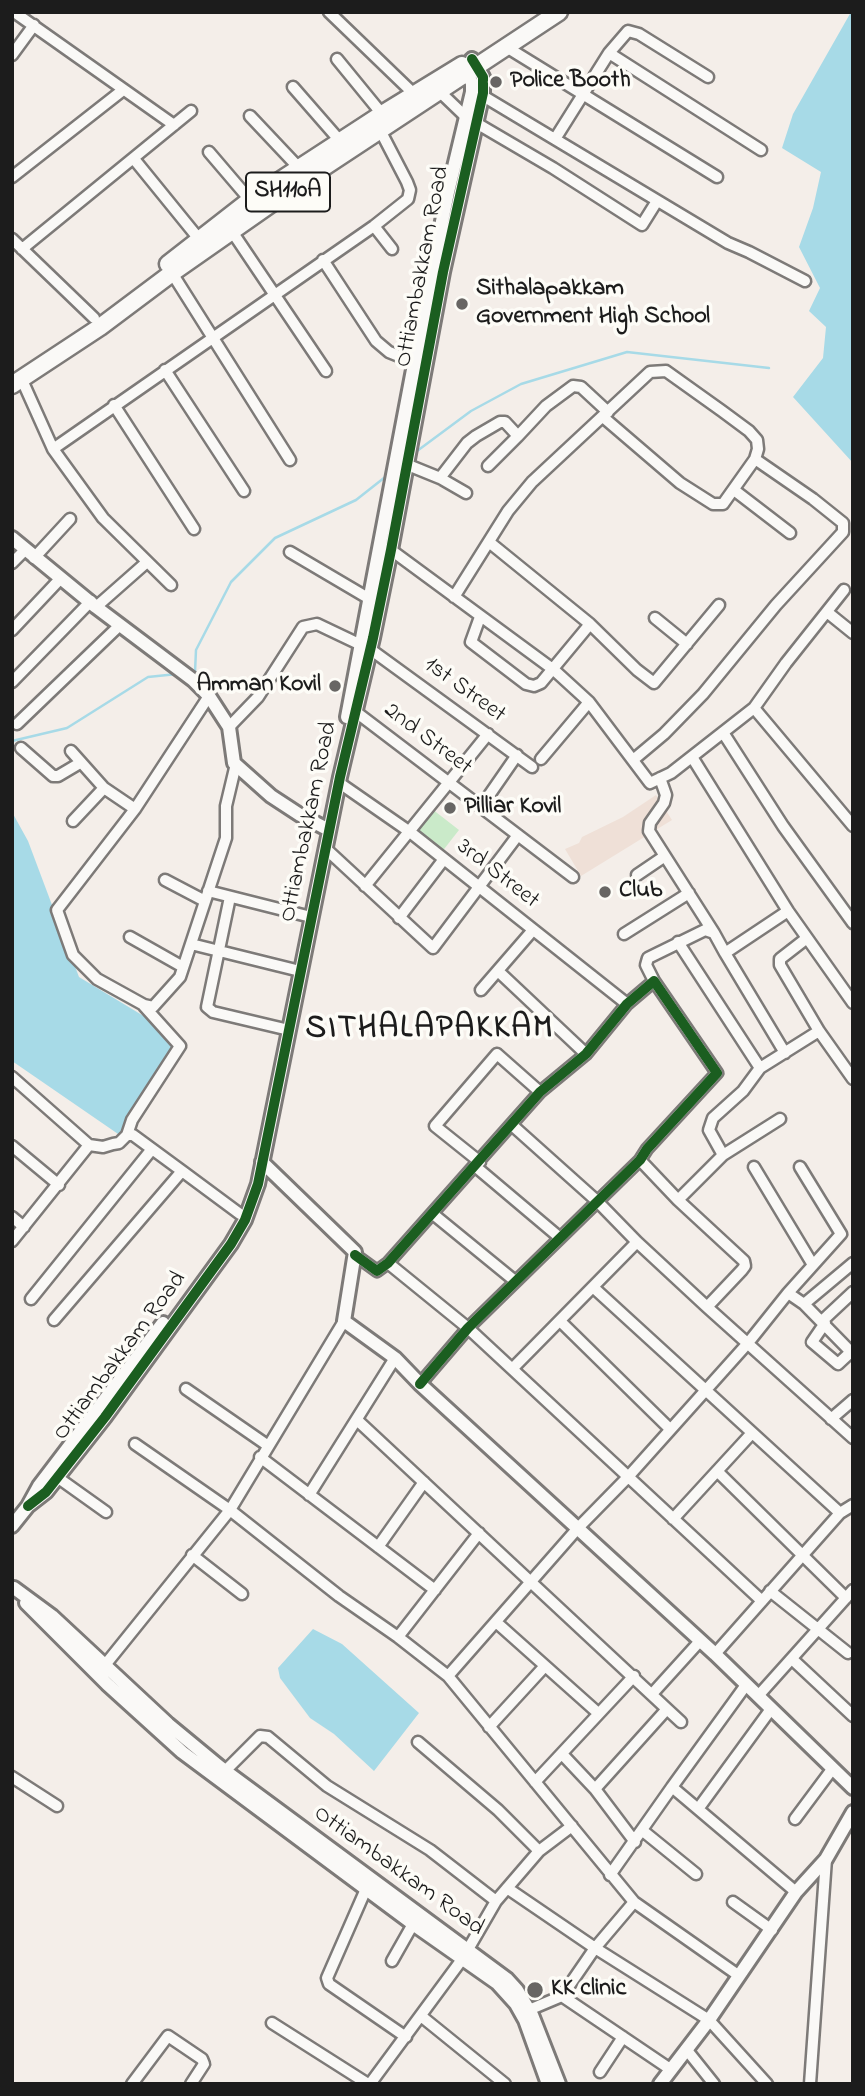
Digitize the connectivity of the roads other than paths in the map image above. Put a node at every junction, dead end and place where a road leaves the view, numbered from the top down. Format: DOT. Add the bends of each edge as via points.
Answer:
graph roads {
  1 [pos="14,12"];
  2 [pos="329,12"];
  3 [pos="540,12"];
  4 [pos="559,12"];
  5 [pos="34,25"];
  6 [pos="508,48"];
  7 [pos="609,53"];
  8 [pos="12,55"];
  9 [pos="337,59"];
  10 [pos="471,66"];
  11 [pos="708,77"];
  12 [pos="293,87"];
  13 [pos="123,90"];
  14 [pos="440,92"];
  15 [pos="414,94"];
  16 [pos="583,94"];
  17 [pos="483,96"];
  18 [pos="191,111"];
  19 [pos="250,116"];
  20 [pos="471,120"];
  21 [pos="381,122"];
  22 [pos="174,125"];
  23 [pos="555,139"];
  24 [pos="341,142"];
  25 [pos="761,150"];
  26 [pos="209,152"];
  27 [pos="134,159"];
  28 [pos="300,169"];
  29 [pos="12,177"];
  30 [pos="717,177"];
  31 [pos="250,201"];
  32 [pos="657,201"];
  33 [pos="229,226"];
  34 [pos="374,226"];
  35 [pos="12,239"];
  36 [pos="199,239"];
  37 [pos="22,249"];
  38 [pos="392,249"];
  39 [pos="323,260"];
  40 [pos="172,273"];
  41 [pos="805,281"];
  42 [pos="274,293"];
  43 [pos="94,318"];
  44 [pos="213,335"];
  45 [pos="414,362"];
  46 [pos="165,370"];
  47 [pos="326,370"];
  48 [pos="16,380"];
  49 [pos="114,405"];
  50 [pos="606,415"];
  51 [pos="518,436"];
  52 [pos="53,449"];
  53 [pos="755,459"];
  54 [pos="290,460"];
  55 [pos="408,464"];
  56 [pos="488,466"];
  57 [pos="440,478"];
  58 [pos="734,490"];
  59 [pos="244,491"];
  60 [pos="466,494"];
  61 [pos="70,519"];
  62 [pos="194,529"];
  63 [pos="790,533"];
  64 [pos="12,538"];
  65 [pos="489,542"];
  66 [pos="385,549"];
  67 [pos="290,552"];
  68 [pos="30,554"];
  69 [pos="12,562"];
  70 [pos="147,562"];
  71 [pos="61,578"];
  72 [pos="172,585"];
  73 [pos="844,590"];
  74 [pos="454,597"];
  75 [pos="368,598"];
  76 [pos="94,604"];
  77 [pos="719,605"];
  78 [pos="827,612"];
  79 [pos="480,617"];
  80 [pos="655,618"];
  81 [pos="590,624"];
  82 [pos="120,625"];
  83 [pos="12,630"];
  84 [pos="853,633"];
  85 [pos="687,644"];
  86 [pos="365,647"];
  87 [pos="554,670"];
  88 [pos="12,682"];
  89 [pos="209,696"];
  90 [pos="589,702"];
  91 [pos="754,708"];
  92 [pos="356,712"];
  93 [pos="17,724"];
  94 [pos="229,727"];
  95 [pos="488,734"];
  96 [pos="724,734"];
  97 [pos="21,748"];
  98 [pos="71,751"];
  99 [pos="517,755"];
  100 [pos="692,757"];
  101 [pos="541,758"];
  102 [pos="633,760"];
  103 [pos="80,763"];
  104 [pos="236,764"];
  105 [pos="532,767"];
  106 [pos="660,778"];
  107 [pos="339,780"];
  108 [pos="449,783"];
  109 [pos="104,788"];
  110 [pos="481,807"];
  111 [pos="135,808"];
  112 [pos="73,821"];
  113 [pos="853,826"];
  114 [pos="329,830"];
  115 [pos="410,832"];
  116 [pos="518,835"];
  117 [pos="325,848"];
  118 [pos="665,856"];
  119 [pos="444,859"];
  120 [pos="637,875"];
  121 [pos="573,877"];
  122 [pos="165,880"];
  123 [pos="365,886"];
  124 [pos="480,887"];
  125 [pos="689,893"];
  126 [pos="207,896"];
  127 [pos="230,897"];
  128 [pos="788,911"];
  129 [pos="311,917"];
  130 [pos="399,918"];
  131 [pos="853,923"];
  132 [pos="533,930"];
  133 [pos="624,933"];
  134 [pos="714,933"];
  135 [pos="130,937"];
  136 [pos="807,938"];
  137 [pos="678,942"];
  138 [pos="191,944"];
  139 [pos="217,951"];
  140 [pos="724,953"];
  141 [pos="183,967"];
  142 [pos="300,971"];
  143 [pos="498,971"];
  144 [pos="654,981"];
  145 [pos="481,990"];
  146 [pos="853,1003"];
  147 [pos="627,1004"];
  148 [pos="144,1005"];
  149 [pos="289,1030"];
  150 [pos="819,1031"];
  151 [pos="785,1053"];
  152 [pos="586,1054"];
  153 [pos="760,1068"];
  154 [pos="12,1077"];
  155 [pos="853,1079"];
  156 [pos="540,1092"];
  157 [pos="780,1119"];
  158 [pos="512,1125"];
  159 [pos="127,1135"];
  160 [pos="89,1145"];
  161 [pos="12,1146"];
  162 [pos="152,1149"];
  163 [pos="723,1155"];
  164 [pos="640,1160"];
  165 [pos="262,1162"];
  166 [pos="478,1165"];
  167 [pos="754,1167"];
  168 [pos="800,1167"];
  169 [pos="182,1171"];
  170 [pos="59,1185"];
  171 [pos="678,1200"];
  172 [pos="598,1202"];
  173 [pos="240,1214"];
  174 [pos="433,1214"];
  175 [pos="12,1217"];
  176 [pos="24,1227"];
  177 [pos="559,1237"];
  178 [pos="12,1241"];
  179 [pos="637,1242"];
  180 [pos="355,1255"];
  181 [pos="388,1263"];
  182 [pos="853,1263"];
  183 [pos="813,1265"];
  184 [pos="515,1281"];
  185 [pos="594,1288"];
  186 [pos="853,1292"];
  187 [pos="788,1293"];
  188 [pos="31,1299"];
  189 [pos="804,1304"];
  190 [pos="707,1307"];
  191 [pos="54,1320"];
  192 [pos="344,1321"];
  193 [pos="560,1321"];
  194 [pos="823,1322"];
  195 [pos="468,1328"];
  196 [pos="748,1343"];
  197 [pos="852,1351"];
  198 [pos="395,1358"];
  199 [pos="512,1369"];
  200 [pos="420,1384"];
  201 [pos="186,1390"];
  202 [pos="705,1391"];
  203 [pos="853,1400"];
  204 [pos="831,1419"];
  205 [pos="358,1420"];
  206 [pos="670,1429"];
  207 [pos="752,1433"];
  208 [pos="853,1438"];
  209 [pos="135,1444"];
  210 [pos="267,1445"];
  211 [pos="260,1457"];
  212 [pos="717,1471"];
  213 [pos="57,1476"];
  214 [pos="628,1477"];
  215 [pos="424,1482"];
  216 [pos="309,1495"];
  217 [pos="853,1505"];
  218 [pos="28,1506"];
  219 [pos="230,1510"];
  220 [pos="106,1512"];
  221 [pos="840,1513"];
  222 [pos="673,1519"];
  223 [pos="12,1526"];
  224 [pos="578,1528"];
  225 [pos="479,1533"];
  226 [pos="378,1547"];
  227 [pos="192,1555"];
  228 [pos="802,1555"];
  229 [pos="532,1582"];
  230 [pos="13,1587"];
  231 [pos="435,1590"];
  232 [pos="770,1591"];
  233 [pos="242,1594"];
  234 [pos="847,1597"];
  235 [pos="762,1601"];
  236 [pos="853,1607"];
  237 [pos="496,1622"];
  238 [pos="820,1628"];
  239 [pos="398,1637"];
  240 [pos="700,1641"];
  241 [pos="848,1653"];
  242 [pos="715,1654"];
  243 [pos="792,1658"];
  244 [pos="105,1665"];
  245 [pos="545,1666"];
  246 [pos="448,1676"];
  247 [pos="634,1676"];
  248 [pos="747,1685"];
  249 [pos="652,1694"];
  250 [pos="758,1696"];
  251 [pos="667,1709"];
  252 [pos="771,1709"];
  253 [pos="598,1713"];
  254 [pos="853,1716"];
  255 [pos="681,1722"];
  256 [pos="489,1727"];
  257 [pos="418,1742"];
  258 [pos="562,1754"];
  259 [pos="833,1768"];
  260 [pos="225,1771"];
  261 [pos="12,1777"];
  262 [pos="535,1782"];
  263 [pos="673,1787"];
  264 [pos="853,1788"];
  265 [pos="595,1789"];
  266 [pos="57,1806"];
  267 [pos="698,1809"];
  268 [pos="853,1812"];
  269 [pos="795,1819"];
  270 [pos="572,1826"];
  271 [pos="643,1831"];
  272 [pos="635,1842"];
  273 [pos="539,1851"];
  274 [pos="826,1859"];
  275 [pos="696,1874"];
  276 [pos="610,1875"];
  277 [pos="507,1888"];
  278 [pos="366,1889"];
  279 [pos="796,1892"];
  280 [pos="496,1901"];
  281 [pos="634,1902"];
  282 [pos="733,1902"];
  283 [pos="413,1924"];
  284 [pos="772,1930"];
  285 [pos="595,1948"];
  286 [pos="465,1954"];
  287 [pos="392,1961"];
  288 [pos="738,1975"];
  289 [pos="562,1996"];
  290 [pos="525,2011"];
  291 [pos="421,2016"];
  292 [pos="709,2020"];
  293 [pos="272,2023"];
  294 [pos="406,2037"];
  295 [pos="623,2037"];
  296 [pos="686,2049"];
  297 [pos="670,2069"];
  298 [pos="600,2072"];
  299 [pos="132,2084"];
  300 [pos="191,2084"];
  301 [pos="369,2084"];
  302 [pos="505,2084"];
  303 [pos="548,2084"];
  304 [pos="559,2084"];
  305 [pos="660,2084"];
  306 [pos="713,2084"];
  307 [pos="767,2084"];
  308 [pos="810,2084"];
  1 -- 5 [label="street"];
  2 -- 15 [label="street"];
  3 -- 10 [label="main road, SH110A"];
  4 -- 6 [label="main road, SH110A"];
  5 -- 8 [label="street"];
  5 -- 13 [label="street"];
  6 -- 10 [label="main road, SH110A"];
  6 -- 16 [label="street"];
  7 -- 11 [label="street" via="628,31 635,32"];
  7 -- 16 [label="street"];
  7 -- 25 [label="street"];
  9 -- 21 [label="street"];
  10 -- 14 [label="main road, SH110A"];
  10 -- 15 [label="main road, SH110A"];
  10 -- 17 [label="street, Ottiambakkam Road" via="485,85"];
  10 -- 20 [label="street, Ottiambakkam Road"];
  12 -- 24 [label="street"];
  13 -- 22 [label="street"];
  13 -- 29 [label="street"];
  14 -- 20 [label="street"];
  14 -- 21 [label="main road, SH110A"];
  15 -- 21 [label="main road, SH110A"];
  16 -- 23 [label="street"];
  16 -- 30 [label="street"];
  17 -- 20 [label="street, Ottiambakkam Road"];
  17 -- 23 [label="street"];
  18 -- 22 [label="street"];
  19 -- 28 [label="street"];
  20 -- 32 [label="street" via="642,225"];
  20 -- 45 [label="street, Ottiambakkam Road" via="445,205"];
  20 -- 55 [label="street, Ottiambakkam Road"];
  21 -- 24 [label="main road, SH110A"];
  21 -- 33 [label="main road, SH110A"];
  21 -- 34 [label="street" via="410,190 408,199"];
  22 -- 27 [label="street"];
  23 -- 32 [label="street"];
  24 -- 28 [label="main road, SH110A"];
  26 -- 31 [label="street"];
  27 -- 36 [label="street"];
  27 -- 37 [label="street"];
  28 -- 31 [label="main road, SH110A"];
  31 -- 33 [label="main road, SH110A"];
  32 -- 41 [label="street"];
  33 -- 36 [label="main road, SH110A"];
  33 -- 40 [label="main road, SH110A"];
  33 -- 42 [label="street"];
  34 -- 38 [label="street"];
  34 -- 39 [label="street"];
  35 -- 37 [label="street"];
  36 -- 43 [label="main road, SH110A"];
  37 -- 43 [label="street"];
  39 -- 42 [label="street"];
  39 -- 45 [label="street" via="376,341"];
  40 -- 44 [label="street"];
  40 -- 48 [label="main road, SH110A" via="100,327"];
  42 -- 44 [label="street"];
  42 -- 47 [label="street"];
  43 -- 48 [label="main road, SH110A"];
  44 -- 46 [label="street"];
  44 -- 54 [label="street"];
  45 -- 66 [label="street, Ottiambakkam Road" via="392,480"];
  46 -- 49 [label="street"];
  46 -- 59 [label="street"];
  48 -- 52 [label="street"];
  49 -- 52 [label="street"];
  49 -- 62 [label="street"];
  50 -- 51 [label="street" via="581,387 573,386"];
  50 -- 53 [label="street" via="650,372 666,371 749,431 757,440"];
  50 -- 58 [label="street" via="680,483 713,504 723,504"];
  50 -- 65 [label="street" via="532,482"];
  51 -- 56 [label="street"];
  51 -- 57 [label="street" via="500,422 467,443"];
  52 -- 70 [label="street" via="103,518"];
  53 -- 58 [label="street"];
  53 -- 102 [label="street" via="843,523 843,531 703,694"];
  55 -- 57 [label="street"];
  55 -- 66 [label="street, Ottiambakkam Road"];
  57 -- 60 [label="street"];
  58 -- 63 [label="street"];
  61 -- 68 [label="street"];
  64 -- 68 [label="street"];
  65 -- 74 [label="street"];
  65 -- 81 [label="street"];
  66 -- 74 [label="street"];
  66 -- 75 [label="street, Ottiambakkam Road"];
  66 -- 86 [label="street, Ottiambakkam Road"];
  67 -- 75 [label="street"];
  68 -- 69 [label="street"];
  68 -- 71 [label="street"];
  70 -- 72 [label="street"];
  70 -- 76 [label="street"];
  71 -- 76 [label="street"];
  71 -- 83 [label="street"];
  73 -- 78 [label="street"];
  74 -- 79 [label="street"];
  75 -- 86 [label="street, Ottiambakkam Road"];
  76 -- 82 [label="street"];
  76 -- 88 [label="street"];
  77 -- 85 [label="street"];
  78 -- 84 [label="street"];
  78 -- 91 [label="street"];
  79 -- 87 [label="street"];
  79 -- 87 [label="street" via="471,638 477,649 526,684 541,683"];
  80 -- 85 [label="street"];
  81 -- 85 [label="street" via="654,683"];
  81 -- 87 [label="street"];
  82 -- 89 [label="street"];
  82 -- 93 [label="street"];
  86 -- 92 [label="street, Ottiambakkam Road"];
  86 -- 94 [label="street, 1st Street" via="317,624 303,627 258,697"];
  86 -- 95 [label="street, 1st Street"];
  86 -- 107 [label="street, Ottiambakkam Road" via="345,725"];
  87 -- 90 [label="street"];
  89 -- 94 [label="street"];
  89 -- 111 [label="street"];
  90 -- 101 [label="street"];
  90 -- 102 [label="street"];
  91 -- 96 [label="street"];
  91 -- 113 [label="street"];
  92 -- 107 [label="street, Ottiambakkam Road"];
  92 -- 108 [label="street, 2nd Street"];
  94 -- 104 [label="street"];
  95 -- 99 [label="street, 1st Street"];
  95 -- 108 [label="street"];
  96 -- 100 [label="street"];
  96 -- 131 [label="street"];
  97 -- 103 [label="street" via="53,776"];
  98 -- 103 [label="street"];
  99 -- 105 [label="street, 1st Street"];
  99 -- 110 [label="street"];
  100 -- 106 [label="street"];
  100 -- 128 [label="street"];
  102 -- 106 [label="street" via="650,783"];
  103 -- 109 [label="street"];
  104 -- 114 [label="street, Ottiambakkam Road" via="271,796"];
  104 -- 126 [label="street" via="226,806 226,838"];
  106 -- 118 [label="street" via="666,794 649,831"];
  107 -- 114 [label="street, Ottiambakkam Road"];
  107 -- 115 [label="street, 3rd Street"];
  108 -- 110 [label="street, 2nd Street"];
  108 -- 115 [label="street"];
  109 -- 111 [label="street"];
  109 -- 112 [label="street"];
  110 -- 116 [label="street, 2nd Street"];
  111 -- 148 [label="street" via="57,910 73,955 97,979"];
  114 -- 117 [label="street, Ottiambakkam Road"];
  115 -- 119 [label="street, 3rd Street"];
  115 -- 123 [label="street"];
  116 -- 121 [label="street, 2nd Street"];
  116 -- 124 [label="street"];
  117 -- 123 [label="street"];
  117 -- 129 [label="street, Ottiambakkam Road"];
  118 -- 120 [label="street"];
  118 -- 125 [label="street"];
  119 -- 124 [label="street, 3rd Street"];
  119 -- 130 [label="street"];
  122 -- 126 [label="street"];
  123 -- 130 [label="street"];
  124 -- 130 [label="street" via="433,948"];
  124 -- 132 [label="street, 3rd Street"];
  125 -- 133 [label="street"];
  125 -- 134 [label="street"];
  126 -- 127 [label="street"];
  126 -- 138 [label="street"];
  127 -- 129 [label="street"];
  127 -- 139 [label="street"];
  128 -- 136 [label="street"];
  128 -- 140 [label="street"];
  129 -- 142 [label="street, Ottiambakkam Road"];
  132 -- 143 [label="street"];
  132 -- 147 [label="street, 3rd Street"];
  134 -- 137 [label="street" via="705,930"];
  134 -- 140 [label="street"];
  135 -- 141 [label="street"];
  136 -- 146 [label="street"];
  136 -- 150 [label="street" via="780,959 780,965"];
  137 -- 144 [label="street" via="648,958 646,965"];
  137 -- 153 [label="street"];
  138 -- 139 [label="street"];
  138 -- 141 [label="street"];
  139 -- 142 [label="street"];
  139 -- 149 [label="street" via="206,1007"];
  140 -- 151 [label="street"];
  141 -- 148 [label="street" via="180,977 153,1007"];
  142 -- 149 [label="street, Ottiambakkam Road"];
  143 -- 145 [label="street"];
  143 -- 152 [label="street"];
  144 -- 147 [label="street"];
  144 -- 164 [label="street" via="717,1073"];
  147 -- 152 [label="street"];
  148 -- 159 [label="street" via="180,1046"];
  149 -- 165 [label="street, Ottiambakkam Road"];
  150 -- 151 [label="street"];
  150 -- 155 [label="street"];
  151 -- 153 [label="street"];
  152 -- 156 [label="street"];
  153 -- 163 [label="street" via="713,1118 709,1130"];
  154 -- 160 [label="street"];
  156 -- 158 [label="street"];
  156 -- 166 [label="street" via="497,1055 479,1074 435,1126"];
  157 -- 163 [label="street"];
  158 -- 166 [label="street"];
  158 -- 172 [label="street"];
  159 -- 160 [label="street" via="119,1143"];
  159 -- 162 [label="street"];
  160 -- 170 [label="street"];
  161 -- 170 [label="street"];
  162 -- 169 [label="street"];
  162 -- 188 [label="street"];
  163 -- 171 [label="street"];
  164 -- 171 [label="street"];
  164 -- 172 [label="street"];
  165 -- 173 [label="street, Ottiambakkam Road"];
  165 -- 180 [label="street"];
  165 -- 213 [label="street, Ottiambakkam Road" via="253,1200 231,1244"];
  166 -- 174 [label="street"];
  166 -- 177 [label="street"];
  167 -- 183 [label="street"];
  168 -- 183 [label="street" via="841,1234"];
  169 -- 173 [label="street"];
  169 -- 191 [label="street"];
  170 -- 176 [label="street"];
  171 -- 190 [label="street" via="744,1261 745,1266"];
  172 -- 177 [label="street"];
  172 -- 179 [label="street"];
  173 -- 218 [label="street, Ottiambakkam Road" via="38,1486"];
  174 -- 181 [label="street"];
  174 -- 184 [label="street"];
  175 -- 176 [label="street"];
  176 -- 178 [label="street"];
  177 -- 184 [label="street"];
  179 -- 185 [label="street"];
  179 -- 190 [label="street"];
  180 -- 181 [label="street" via="377,1271"];
  180 -- 192 [label="street"];
  181 -- 195 [label="street"];
  182 -- 189 [label="street"];
  183 -- 187 [label="street"];
  184 -- 195 [label="street"];
  185 -- 193 [label="street"];
  185 -- 202 [label="street"];
  186 -- 194 [label="street"];
  187 -- 189 [label="street"];
  187 -- 196 [label="street"];
  189 -- 194 [label="street"];
  190 -- 196 [label="street"];
  192 -- 198 [label="street"];
  192 -- 210 [label="street"];
  193 -- 199 [label="street"];
  193 -- 206 [label="street"];
  194 -- 197 [label="street"];
  194 -- 197 [label="street" via="812,1342 838,1364"];
  195 -- 199 [label="street"];
  195 -- 200 [label="street"];
  196 -- 202 [label="street"];
  196 -- 204 [label="street"];
  198 -- 200 [label="street"];
  198 -- 205 [label="street"];
  199 -- 214 [label="street"];
  200 -- 224 [label="street"];
  201 -- 210 [label="street"];
  202 -- 206 [label="street"];
  202 -- 207 [label="street"];
  203 -- 204 [label="street"];
  204 -- 208 [label="street"];
  205 -- 215 [label="street"];
  205 -- 216 [label="street"];
  206 -- 214 [label="street"];
  207 -- 212 [label="street"];
  207 -- 221 [label="street"];
  209 -- 219 [label="street"];
  210 -- 211 [label="street"];
  211 -- 216 [label="street"];
  211 -- 219 [label="street"];
  212 -- 222 [label="street"];
  212 -- 228 [label="street"];
  213 -- 218 [label="street, Ottiambakkam Road"];
  213 -- 220 [label="street"];
  214 -- 222 [label="street"];
  214 -- 224 [label="street"];
  215 -- 225 [label="street"];
  215 -- 226 [label="street"];
  216 -- 226 [label="street"];
  217 -- 221 [label="street"];
  218 -- 223 [label="street, Ottiambakkam Road"];
  219 -- 227 [label="street"];
  219 -- 239 [label="street"];
  221 -- 228 [label="street"];
  222 -- 235 [label="street"];
  224 -- 229 [label="street"];
  224 -- 240 [label="street"];
  225 -- 229 [label="street"];
  225 -- 231 [label="street"];
  226 -- 231 [label="street"];
  227 -- 233 [label="street"];
  227 -- 244 [label="street"];
  228 -- 232 [label="street"];
  228 -- 234 [label="street"];
  229 -- 237 [label="street"];
  229 -- 247 [label="street"];
  230 -- 244 [label="street, Ottiambakkam Road"];
  230 -- 278 [label="street, Ottiambakkam Road" via="44,1623 182,1752"];
  231 -- 239 [label="street"];
  232 -- 235 [label="street"];
  232 -- 238 [label="street"];
  234 -- 236 [label="street"];
  234 -- 238 [label="street"];
  235 -- 242 [label="street"];
  237 -- 245 [label="street"];
  237 -- 246 [label="street"];
  238 -- 241 [label="street"];
  238 -- 243 [label="street"];
  239 -- 246 [label="street"];
  240 -- 242 [label="street"];
  240 -- 249 [label="street"];
  242 -- 248 [label="street"];
  243 -- 250 [label="street"];
  243 -- 254 [label="street"];
  244 -- 260 [label="street, Ottiambakkam Road"];
  245 -- 253 [label="street"];
  245 -- 256 [label="street"];
  246 -- 256 [label="street"];
  247 -- 249 [label="street"];
  247 -- 253 [label="street"];
  248 -- 250 [label="street"];
  248 -- 263 [label="street"];
  249 -- 251 [label="street"];
  250 -- 252 [label="street"];
  251 -- 255 [label="street"];
  251 -- 265 [label="street"];
  252 -- 259 [label="street"];
  252 -- 267 [label="street"];
  253 -- 258 [label="street"];
  256 -- 262 [label="street"];
  257 -- 273 [label="street"];
  258 -- 262 [label="street"];
  258 -- 265 [label="street"];
  259 -- 264 [label="street"];
  259 -- 269 [label="street"];
  260 -- 280 [label="street" via="260,1736 268,1737 327,1786 430,1850"];
  260 -- 286 [label="street, Ottiambakkam Road"];
  261 -- 266 [label="street"];
  262 -- 270 [label="street"];
  263 -- 267 [label="street"];
  263 -- 271 [label="street"];
  265 -- 272 [label="street"];
  267 -- 279 [label="street"];
  268 -- 274 [label="street"];
  270 -- 273 [label="street"];
  270 -- 276 [label="street"];
  271 -- 272 [label="street"];
  271 -- 275 [label="street"];
  272 -- 276 [label="street"];
  273 -- 277 [label="street"];
  274 -- 279 [label="street"];
  274 -- 308 [label="street"];
  276 -- 281 [label="street"];
  277 -- 280 [label="street"];
  277 -- 285 [label="street"];
  278 -- 283 [label="street, Ottiambakkam Road"];
  278 -- 294 [label="street" via="327,1978 329,1984"];
  279 -- 284 [label="street"];
  280 -- 286 [label="street"];
  281 -- 285 [label="street"];
  281 -- 288 [label="street"];
  282 -- 284 [label="street"];
  283 -- 286 [label="street, Ottiambakkam Road"];
  283 -- 287 [label="street"];
  284 -- 288 [label="street"];
  285 -- 289 [label="street"];
  285 -- 292 [label="street"];
  286 -- 290 [label="street, Ottiambakkam Road"];
  286 -- 291 [label="street"];
  288 -- 292 [label="street"];
  289 -- 290 [label="street"];
  289 -- 295 [label="street"];
  290 -- 303 [label="street, Ottiambakkam Road"];
  290 -- 304 [label="street, Ottiambakkam Road"];
  291 -- 294 [label="street"];
  291 -- 302 [label="street"];
  292 -- 296 [label="street"];
  292 -- 307 [label="street"];
  293 -- 301 [label="street"];
  294 -- 301 [label="street"];
  295 -- 297 [label="street"];
  295 -- 298 [label="street"];
  296 -- 297 [label="street"];
  296 -- 306 [label="street"];
  297 -- 305 [label="street"];
  299 -- 300 [label="street" via="168,2036 202,2059 204,2064"];
}
